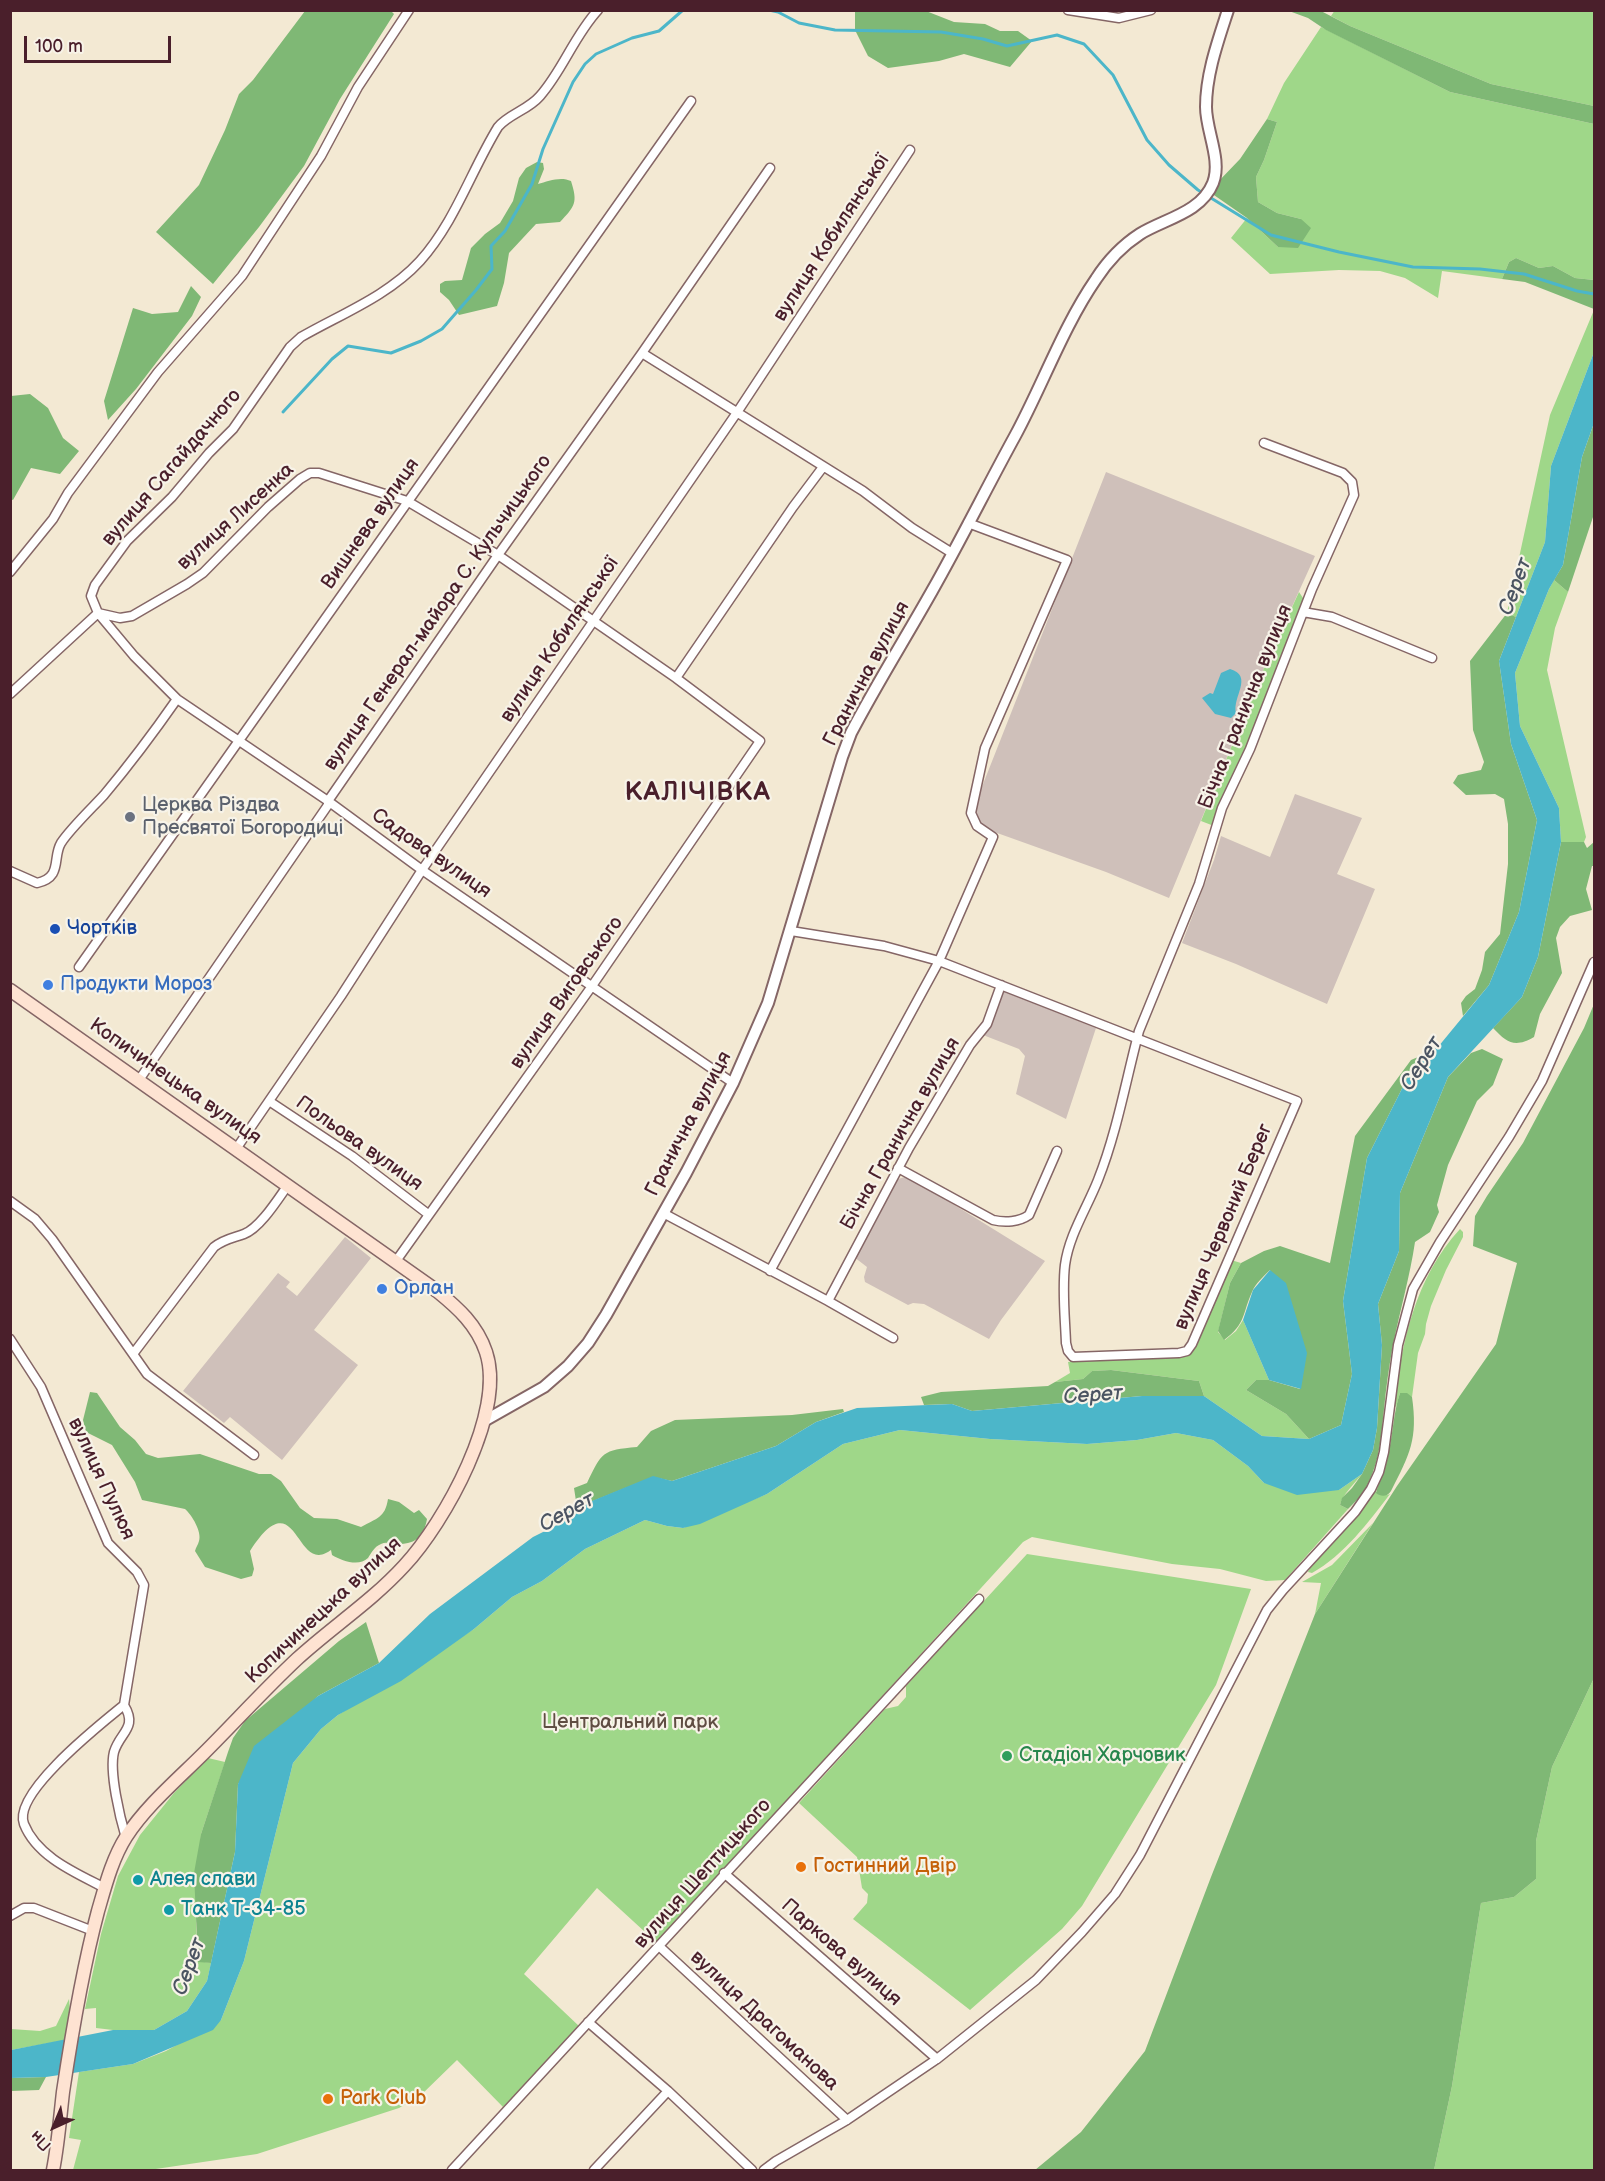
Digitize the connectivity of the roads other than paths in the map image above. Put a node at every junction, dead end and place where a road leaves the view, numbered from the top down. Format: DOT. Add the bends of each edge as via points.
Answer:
graph roads {
  1 [pos="409,10"];
  2 [pos="598,10"];
  3 [pos="1068,10"];
  4 [pos="1151,10"];
  5 [pos="1228,10"];
  6 [pos="691,101"];
  7 [pos="910,150"];
  8 [pos="770,168"];
  9 [pos="642,353"];
  10 [pos="738,411"];
  11 [pos="1264,443"];
  12 [pos="823,467"];
  13 [pos="407,501"];
  14 [pos="968,523"];
  15 [pos="952,553"];
  16 [pos="498,555"];
  17 [pos="10,572"];
  18 [pos="1303,612"];
  19 [pos="98,613"];
  20 [pos="593,620"];
  21 [pos="1432,658"];
  22 [pos="676,678"];
  23 [pos="10,694"];
  24 [pos="177,699"];
  25 [pos="238,741"];
  26 [pos="760,741"];
  27 [pos="328,801"];
  28 [pos="422,870"];
  29 [pos="10,871"];
  30 [pos="791,931"];
  31 [pos="939,961"];
  32 [pos="1594,962"];
  33 [pos="79,967"];
  34 [pos="1001,985"];
  35 [pos="592,986"];
  36 [pos="10,990"];
  37 [pos="1137,1038"];
  38 [pos="139,1080"];
  39 [pos="733,1083"];
  40 [pos="269,1101"];
  41 [pos="236,1149"];
  42 [pos="1058,1151"];
  43 [pos="898,1168"];
  44 [pos="288,1185"];
  45 [pos="10,1201"];
  46 [pos="663,1213"];
  47 [pos="428,1214"];
  48 [pos="396,1261"];
  49 [pos="770,1271"];
  50 [pos="828,1300"];
  51 [pos="893,1338"];
  52 [pos="10,1339"];
  53 [pos="133,1354"];
  54 [pos="484,1421"];
  55 [pos="254,1455"];
  56 [pos="979,1599"];
  57 [pos="124,1705"];
  58 [pos="126,1838"];
  59 [pos="724,1873"];
  60 [pos="105,1888"];
  61 [pos="10,1916"];
  62 [pos="93,1931"];
  63 [pos="660,1947"];
  64 [pos="588,2022"];
  65 [pos="936,2059"];
  66 [pos="668,2091"];
  67 [pos="847,2120"];
  68 [pos="52,2170"];
  69 [pos="452,2170"];
  70 [pos="594,2170"];
  71 [pos="752,2170"];
  72 [pos="764,2170"];
  1 -- 17 [label="street" via="358,87 321,156 242,276 158,372 53,519"];
  2 -- 19 [label="street, вулиця Сагайдачного" via="540,96 498,127 460,201 419,262 385,290 294,342 233,429 127,541 91,593"];
  3 -- 4 [label="street" via="1119,18"];
  5 -- 14 [label="street, Гранична вулиця" via="1206,101 1215,161 1213,183 1188,210 1137,236 1099,274"];
  6 -- 13 [label="street, Вишнева вулиця"];
  7 -- 10 [label="street, вулиця Кобилянської"];
  8 -- 9 [label="street, вулиця Генерал-майора С. Кульчицького"];
  9 -- 10 [label="street"];
  9 -- 16 [label="street, вулиця Генерал-майора С. Кульчицького"];
  10 -- 12 [label="street"];
  10 -- 20 [label="street, вулиця Кобилянської"];
  11 -- 18 [label="street, Бічна Гранична вулиця" via="1338,471 1351,479 1354,486 1351,503"];
  12 -- 15 [label="street"];
  12 -- 22 [label="street"];
  13 -- 16 [label="street, вулиця Лисенка"];
  13 -- 19 [label="street, вулиця Лисенка" via="319,473 306,475 268,507 204,573 132,616 120,618"];
  13 -- 25 [label="street, Вишнева вулиця"];
  14 -- 15 [label="street, Гранична вулиця"];
  14 -- 31 [label="street" via="1067,560 988,739 971,813 976,826 993,837"];
  15 -- 30 [label="street, Гранична вулиця" via="846,744"];
  16 -- 20 [label="street, вулиця Лисенка"];
  16 -- 27 [label="street, вулиця Генерал-майора С. Кульчицького"];
  18 -- 21 [label="street" via="1332,617"];
  18 -- 37 [label="street, Бічна Гранична вулиця" via="1222,808 1199,884"];
  19 -- 23 [label="street"];
  19 -- 24 [label="street, Садова вулиця"];
  20 -- 22 [label="street, вулиця Лисенка"];
  20 -- 28 [label="street, вулиця Кобилянської"];
  22 -- 26 [label="street, вулиця Лисенка"];
  24 -- 25 [label="street, Садова вулиця"];
  24 -- 29 [label="street" via="151,736 60,844 56,867 49,878 37,883"];
  25 -- 27 [label="street, Садова вулиця"];
  25 -- 33 [label="street, Вишнева вулиця"];
  26 -- 35 [label="street, вулиця Виговського"];
  27 -- 28 [label="street, Садова вулиця"];
  27 -- 38 [label="street, вулиця Генерал-майора С. Кульчицького"];
  28 -- 35 [label="street, Садова вулиця"];
  28 -- 40 [label="street, вулиця Кобилянської"];
  30 -- 31 [label="street" via="884,946"];
  30 -- 39 [label="street, Гранична вулиця" via="768,1003"];
  31 -- 34 [label="street"];
  31 -- 49 [label="street"];
  32 -- 65 [label="street" via="1533,1098 1413,1289 1398,1345 1384,1452 1371,1489 1268,1610 1159,1820 1109,1901 1036,1980"];
  34 -- 37 [label="street"];
  34 -- 43 [label="street, Бічна Гранична вулиця" via="987,1024 970,1045"];
  35 -- 39 [label="street, Садова вулиця"];
  35 -- 47 [label="street, вулиця Виговського"];
  36 -- 38 [label="main road, Копичинецька вулиця"];
  37 -- 37 [label="street, вулиця Червоний Берег" via="1297,1101 1189,1348 1179,1353 1073,1357 1066,1343 1065,1262 1102,1169"];
  38 -- 41 [label="main road, Копичинецька вулиця"];
  39 -- 46 [label="street, Гранична вулиця"];
  40 -- 41 [label="street, вулиця Кобилянської"];
  40 -- 47 [label="street, Польова вулиця" via="352,1156"];
  41 -- 44 [label="main road, Копичинецька вулиця"];
  42 -- 43 [label="street" via="1029,1215 1007,1222 988,1217"];
  43 -- 50 [label="street, Бічна Гранична вулиця"];
  44 -- 48 [label="main road, Копичинецька вулиця"];
  44 -- 53 [label="street" via="245,1234 214,1247"];
  45 -- 53 [label="street" via="35,1219 52,1239"];
  46 -- 49 [label="street"];
  46 -- 54 [label="street, Гранична вулиця" via="593,1337 577,1356 544,1387"];
  47 -- 48 [label="street, вулиця Виговського"];
  48 -- 54 [label="main road, Копичинецька вулиця" via="449,1301 477,1332 486,1351 491,1379"];
  49 -- 50 [label="street"];
  50 -- 51 [label="street"];
  52 -- 57 [label="street, вулиця Пулюя" via="41,1387 108,1543 137,1572 144,1585"];
  53 -- 55 [label="street" via="147,1374"];
  54 -- 58 [label="main road, Копичинецька вулиця" via="449,1502 415,1554 297,1659 169,1788"];
  56 -- 59 [label="street, вулиця Шептицького"];
  57 -- 58 [label="street, вулиця Пулюя" via="130,1724 115,1751 114,1761"];
  57 -- 60 [label="street" via="54,1765 22,1817 45,1852 62,1866"];
  58 -- 60 [label="main road, Копичинецька вулиця"];
  59 -- 63 [label="street, вулиця Шептицького"];
  59 -- 65 [label="street, Паркова вулиця"];
  60 -- 62 [label="main road, Копичинецька вулиця"];
  61 -- 62 [label="street" via="24,1908 34,1908"];
  62 -- 68 [label="main road, Копичинецька вулиця" via="76,2011"];
  63 -- 64 [label="street, вулиця Шептицького"];
  63 -- 67 [label="street, вулиця Драгоманова"];
  64 -- 66 [label="street"];
  64 -- 69 [label="street, вулиця Шептицького"];
  65 -- 67 [label="street"];
  66 -- 70 [label="street"];
  66 -- 71 [label="street"];
  67 -- 72 [label="street"];
}
